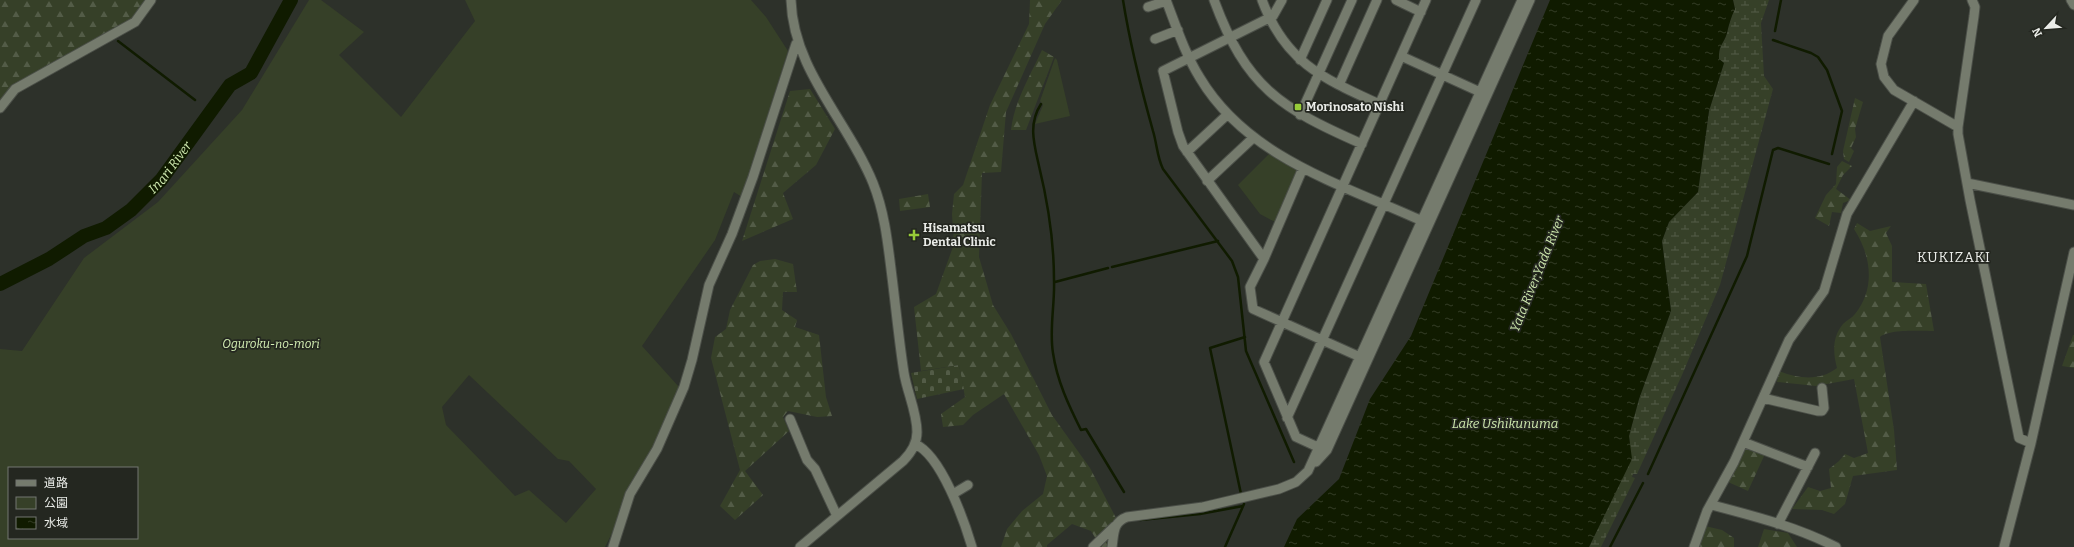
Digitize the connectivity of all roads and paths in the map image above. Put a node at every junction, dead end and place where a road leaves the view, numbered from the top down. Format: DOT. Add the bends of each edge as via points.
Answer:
graph roads {
  1 [pos="151,0"];
  2 [pos="791,0"];
  3 [pos="1166,0"];
  4 [pos="1214,0"];
  5 [pos="1262,0"];
  6 [pos="1282,0"];
  7 [pos="1327,0"];
  8 [pos="1352,0"];
  9 [pos="1377,0"];
  10 [pos="1396,0"];
  11 [pos="1426,0"];
  12 [pos="1476,0"];
  13 [pos="1522,0"];
  14 [pos="1530,0"];
  15 [pos="1914,0"];
  16 [pos="1972,0"];
  17 [pos="2071,0"];
  18 [pos="2074,5"];
  19 [pos="1148,7"];
  20 [pos="1421,12"];
  21 [pos="1268,18"];
  22 [pos="1178,30"];
  23 [pos="1229,38"];
  24 [pos="1155,39"];
  25 [pos="796,44"];
  26 [pos="1401,56"];
  27 [pos="1189,58"];
  28 [pos="1300,60"];
  29 [pos="1318,74"];
  30 [pos="1442,75"];
  31 [pos="1339,85"];
  32 [pos="1480,92"];
  33 [pos="1914,101"];
  34 [pos="1380,104"];
  35 [pos="0,108"];
  36 [pos="1228,114"];
  37 [pos="1300,115"];
  38 [pos="1958,127"];
  39 [pos="1253,138"];
  40 [pos="1362,144"];
  41 [pos="1187,152"];
  42 [pos="1303,168"];
  43 [pos="1207,181"];
  44 [pos="1966,183"];
  45 [pos="1343,186"];
  46 [pos="1384,204"];
  47 [pos="2074,205"];
  48 [pos="1422,221"];
  49 [pos="2074,252"];
  50 [pos="1264,259"];
  51 [pos="1282,322"];
  52 [pos="1322,340"];
  53 [pos="1360,357"];
  54 [pos="1822,388"];
  55 [pos="1763,398"];
  56 [pos="1287,418"];
  57 [pos="790,419"];
  58 [pos="1743,442"];
  59 [pos="2031,443"];
  60 [pos="915,444"];
  61 [pos="1320,448"];
  62 [pos="1815,453"];
  63 [pos="1312,465"];
  64 [pos="1808,467"];
  65 [pos="968,484"];
  66 [pos="953,494"];
  67 [pos="1712,505"];
  68 [pos="837,516"];
  69 [pos="1778,524"];
  70 [pos="1115,526"];
  71 [pos="613,547"];
  72 [pos="800,547"];
  73 [pos="972,547"];
  74 [pos="1093,547"];
  75 [pos="1112,547"];
  76 [pos="1694,547"];
  77 [pos="1836,547"];
  78 [pos="2004,547"];
  1 -- 35 [label="street" via="135,22 15,89"];
  2 -- 60 [label="street" via="796,33 808,67 858,154 879,201 888,246 905,375 917,427"];
  3 -- 19 [label="street"];
  3 -- 22 [label="street"];
  4 -- 23 [label="street"];
  5 -- 21 [label="street"];
  6 -- 21 [label="street" via="1276,13"];
  7 -- 28 [label="street"];
  8 -- 29 [label="street"];
  9 -- 31 [label="street"];
  10 -- 20 [label="street"];
  11 -- 20 [label="street"];
  12 -- 30 [label="street"];
  13 -- 32 [label="street"];
  14 -- 63 [label="street" via="1328,450"];
  15 -- 33 [label="street" via="1888,36 1881,64 1884,77 1894,90"];
  16 -- 38 [label="street" via="1975,7"];
  17 -- 18 [label="street"];
  20 -- 26 [label="street"];
  21 -- 23 [label="street"];
  21 -- 28 [label="street" via="1278,35"];
  22 -- 24 [label="street"];
  22 -- 27 [label="street"];
  23 -- 27 [label="street"];
  23 -- 37 [label="street" via="1256,78 1280,101"];
  25 -- 71 [label="street" via="753,177 732,234 709,285 684,387 657,449 630,494"];
  26 -- 30 [label="street"];
  26 -- 34 [label="street"];
  27 -- 36 [label="street" via="1200,78"];
  27 -- 41 [label="street" via="1163,71 1178,132"];
  28 -- 29 [label="street"];
  29 -- 31 [label="street"];
  29 -- 37 [label="street"];
  30 -- 32 [label="street"];
  30 -- 46 [label="street"];
  31 -- 34 [label="street"];
  32 -- 48 [label="street"];
  33 -- 38 [label="street"];
  33 -- 55 [label="street" via="1847,214 1824,291 1789,340"];
  34 -- 40 [label="street"];
  36 -- 39 [label="street"];
  36 -- 41 [label="street"];
  37 -- 40 [label="street"];
  38 -- 44 [label="street"];
  39 -- 42 [label="street"];
  39 -- 43 [label="street"];
  40 -- 45 [label="street"];
  41 -- 43 [label="street"];
  42 -- 45 [label="street"];
  42 -- 50 [label="street"];
  43 -- 50 [label="street"];
  44 -- 47 [label="street"];
  44 -- 59 [label="street" via="2016,428 2019,438"];
  45 -- 46 [label="street"];
  45 -- 51 [label="street"];
  46 -- 48 [label="street"];
  46 -- 52 [label="street"];
  48 -- 53 [label="street"];
  49 -- 59 [label="street"];
  50 -- 51 [label="street" via="1250,287 1253,309"];
  51 -- 52 [label="street"];
  51 -- 56 [label="street" via="1264,362"];
  52 -- 53 [label="street"];
  52 -- 56 [label="street"];
  53 -- 61 [label="street"];
  54 -- 55 [label="street" via="1822,411"];
  55 -- 58 [label="street"];
  56 -- 61 [label="street" via="1296,438"];
  57 -- 68 [label="street" via="807,460 815,469"];
  58 -- 64 [label="street"];
  58 -- 67 [label="street"];
  59 -- 78 [label="street"];
  60 -- 66 [label="street" via="925,449"];
  60 -- 68 [label="street" via="903,461"];
  61 -- 63 [label="street"];
  62 -- 64 [label="street"];
  63 -- 70 [label="street" via="1300,480 1284,488 1203,507 1127,517 1120,519"];
  64 -- 69 [label="street"];
  65 -- 66 [label="street"];
  66 -- 73 [label="street"];
  67 -- 69 [label="street"];
  67 -- 76 [label="street" via="1707,511"];
  68 -- 72 [label="street"];
  69 -- 77 [label="street"];
  70 -- 74 [label="street"];
  70 -- 75 [label="street"];
}
